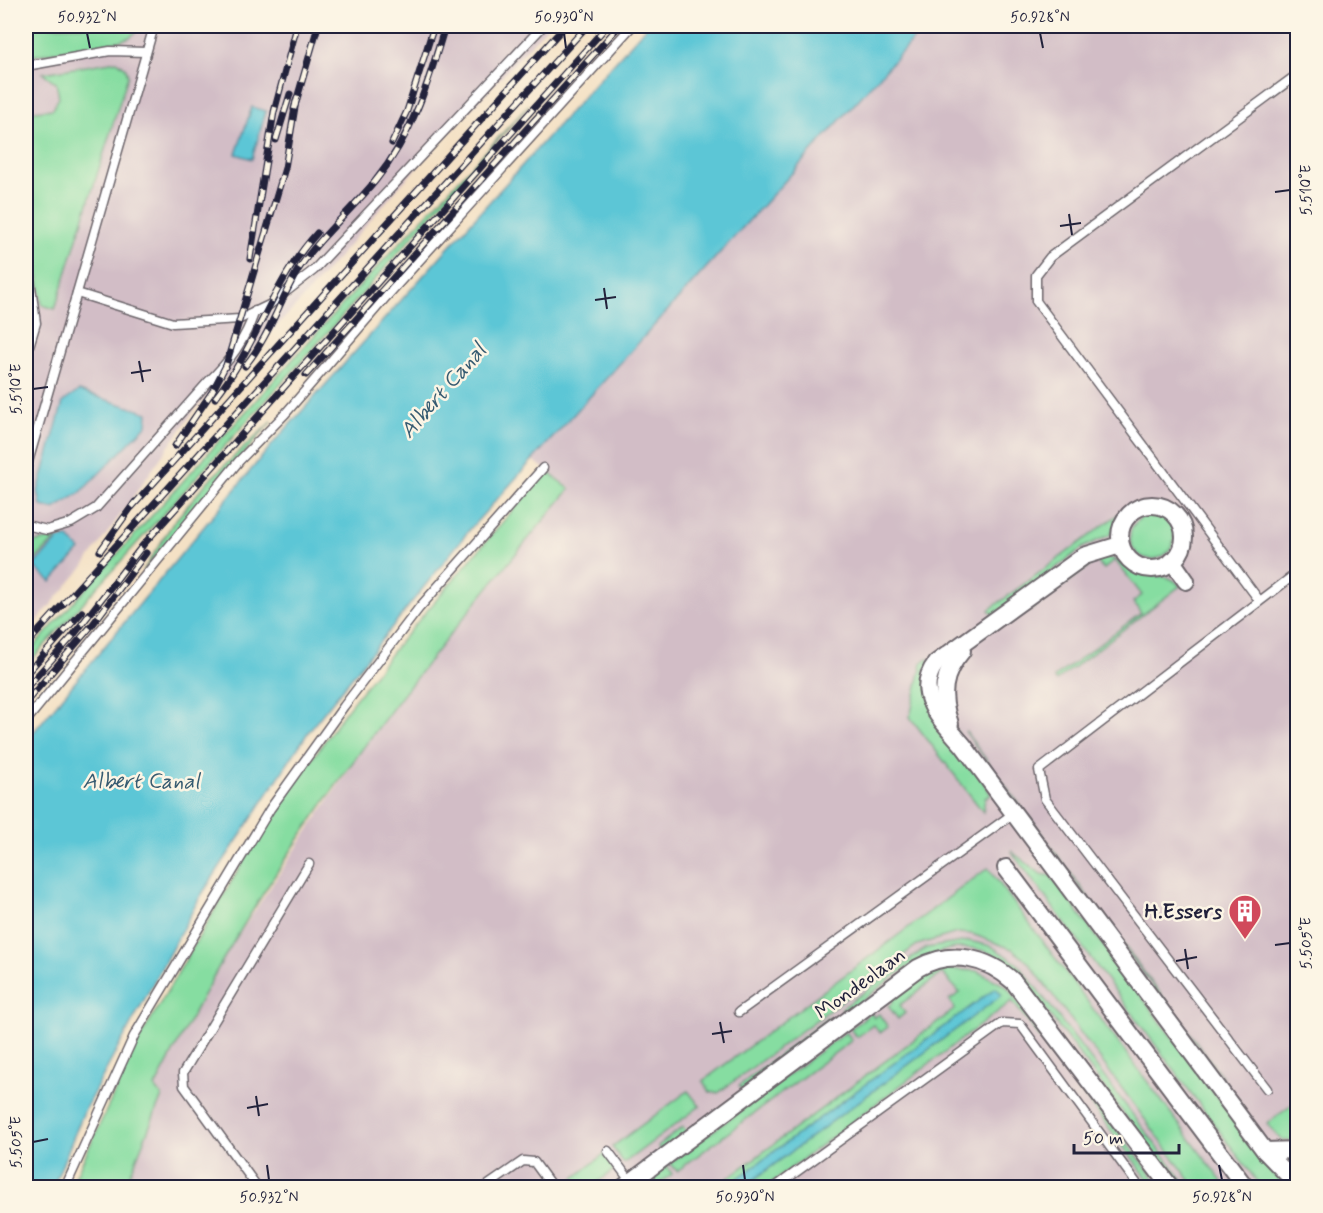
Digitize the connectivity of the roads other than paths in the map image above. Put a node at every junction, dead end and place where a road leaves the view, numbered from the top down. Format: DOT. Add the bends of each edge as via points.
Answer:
graph roads {
  1 [pos="154,26"];
  2 [pos="543,26"];
  3 [pos="632,26"];
  4 [pos="146,52"];
  5 [pos="26,66"];
  6 [pos="1298,75"];
  7 [pos="26,252"];
  8 [pos="77,293"];
  9 [pos="255,311"];
  10 [pos="26,356"];
  11 [pos="543,468"];
  12 [pos="26,469"];
  13 [pos="26,525"];
  14 [pos="1120,544"];
  15 [pos="1172,561"];
  16 [pos="1298,572"];
  17 [pos="1186,581"];
  18 [pos="1259,600"];
  19 [pos="26,721"];
  20 [pos="1014,813"];
  21 [pos="309,864"];
  22 [pos="1006,868"];
  23 [pos="739,1012"];
  24 [pos="1267,1089"];
  25 [pos="1298,1150"];
  26 [pos="608,1151"];
  27 [pos="1265,1151"];
  28 [pos="627,1185"];
  29 [pos="1298,1185"];
  30 [pos="65,1188"];
  31 [pos="258,1188"];
  32 [pos="484,1188"];
  33 [pos="553,1188"];
  34 [pos="774,1188"];
  35 [pos="1140,1188"];
  36 [pos="1171,1188"];
  37 [pos="1246,1188"];
  1 -- 4 [label="lane"];
  2 -- 9 [label="lane" via="314,270 287,294"];
  3 -- 19 [label="lane" via="239,461"];
  4 -- 5 [label="lane" via="110,51"];
  4 -- 8 [label="lane"];
  6 -- 18 [label="lane" via="1050,257 1036,275 1036,301"];
  7 -- 10 [label="lane" via="36,323"];
  8 -- 9 [label="lane" via="173,323 240,319"];
  8 -- 12 [label="lane"];
  9 -- 13 [label="lane" via="246,336 225,365 96,508 71,523 48,530"];
  11 -- 30 [label="lane" via="419,608 270,809 134,1036"];
  14 -- 15 [label="street" via="1128,559 1140,566 1155,568"];
  14 -- 15 [label="street" via="1121,527 1130,513 1150,505 1164,507 1176,514 1183,534 1182,548"];
  14 -- 20 [label="street" via="1084,556 975,636 954,660 944,683 943,701 953,733"];
  15 -- 17 [label="street"];
  16 -- 18 [label="lane"];
  18 -- 24 [label="lane" via="1039,770 1045,799"];
  20 -- 23 [label="lane"];
  20 -- 27 [label="street"];
  21 -- 31 [label="lane" via="183,1073 184,1086"];
  22 -- 37 [label="street"];
  25 -- 27 [label="street"];
  26 -- 28 [label="lane"];
  27 -- 29 [label="street"];
  28 -- 36 [label="street, Mondeolaan" via="912,973 928,962 956,957 986,962 1000,969 1030,999"];
  32 -- 33 [label="lane" via="523,1161 534,1162"];
  34 -- 35 [label="lane" via="1002,1023 1020,1024"];
}
